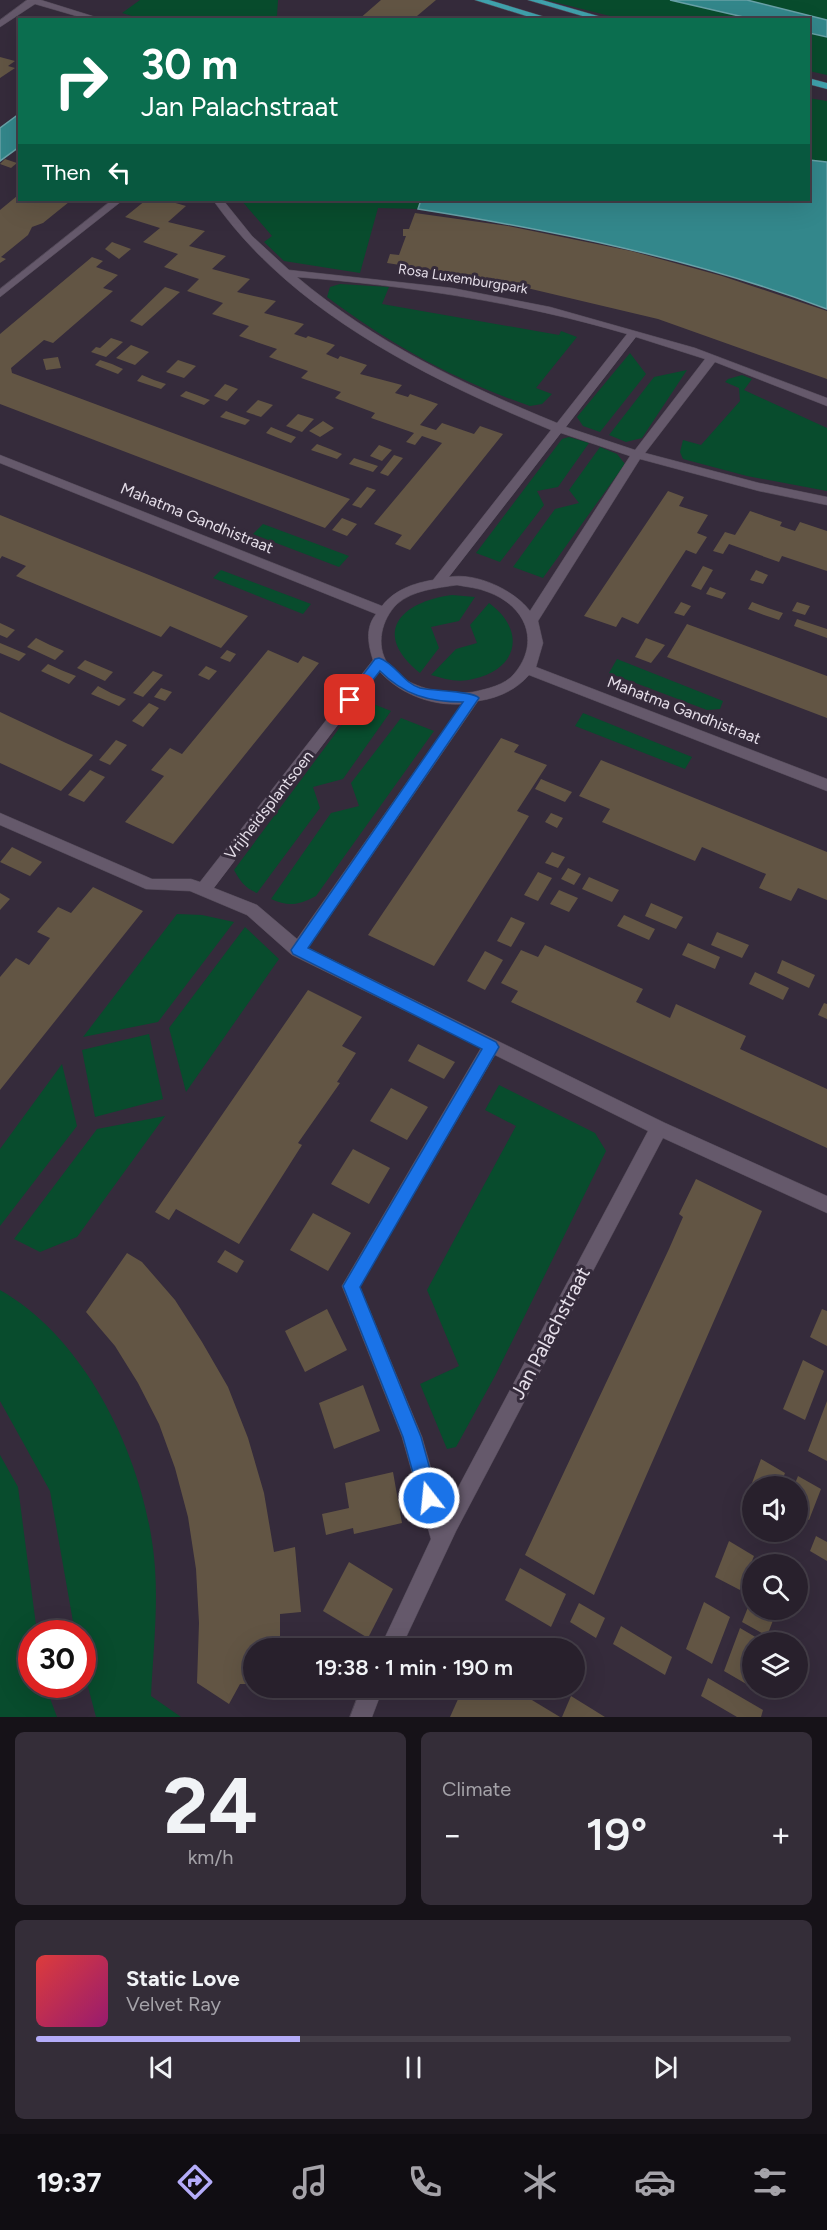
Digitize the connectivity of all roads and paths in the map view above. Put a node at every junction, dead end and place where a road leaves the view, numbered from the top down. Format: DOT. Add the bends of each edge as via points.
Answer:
graph roads {
  1 [pos="33,0"];
  2 [pos="479,0"];
  3 [pos="532,0"];
  4 [pos="94,18"];
  5 [pos="544,18"];
  6 [pos="600,18"];
  7 [pos="0,24"];
  8 [pos="810,82"];
  9 [pos="827,86"];
  10 [pos="117,201"];
  11 [pos="219,201"];
  12 [pos="284,273"];
  13 [pos="0,294"];
  14 [pos="634,332"];
  15 [pos="711,359"];
  16 [pos="827,402"];
  17 [pos="560,427"];
  18 [pos="637,455"];
  19 [pos="0,459"];
  20 [pos="827,501"];
  21 [pos="439,580"];
  22 [pos="382,611"];
  23 [pos="532,619"];
  24 [pos="379,662"];
  25 [pos="528,669"];
  26 [pos="473,698"];
  27 [pos="827,785"];
  28 [pos="0,819"];
  29 [pos="197,887"];
  30 [pos="298,950"];
  31 [pos="491,1047"];
  32 [pos="659,1128"];
  33 [pos="827,1205"];
  34 [pos="441,1539"];
  35 [pos="395,1638"];
  36 [pos="368,1698"];
  37 [pos="361,1717"];
  1 -- 4 [label="street"];
  1 -- 7 [label="street"];
  2 -- 5 [label="main road"];
  3 -- 6 [label="main road"];
  8 -- 9 [label="main road"];
  10 -- 13 [label="street"];
  11 -- 12 [label="street"];
  12 -- 14 [label="street, Rosa Luxemburgpark" via="443,290 549,309"];
  12 -- 17 [label="street" via="381,344 461,388"];
  14 -- 15 [label="street, Rosa Luxemburgpark"];
  14 -- 17 [label="street"];
  15 -- 16 [label="street, Rosa Luxemburgpark"];
  15 -- 18 [label="street"];
  17 -- 18 [label="street"];
  17 -- 21 [label="street"];
  18 -- 20 [label="street" via="721,479"];
  18 -- 23 [label="street"];
  19 -- 22 [label="street, Mahatma Gandhistraat"];
  21 -- 22 [label="street" via="405,591"];
  21 -- 23 [label="street" via="474,581 491,586 522,605"];
  22 -- 24 [label="street" via="372,638"];
  23 -- 25 [label="street" via="536,652"];
  24 -- 26 [label="street" via="413,691"];
  24 -- 29 [label="street, Vrijheidsplantsoen"];
  25 -- 26 [label="street" via="505,687"];
  25 -- 27 [label="street, Mahatma Gandhistraat"];
  26 -- 30 [label="street"];
  28 -- 29 [label="street" via="151,885"];
  29 -- 30 [label="street" via="252,910"];
  30 -- 31 [label="street"];
  31 -- 32 [label="street"];
  31 -- 34 [label="street" via="351,1286 412,1437"];
  32 -- 33 [label="street"];
  32 -- 34 [label="street, Jan Palachstraat"];
  34 -- 35 [label="street, Jan Palachstraat"];
  36 -- 37 [label="street"];
}
